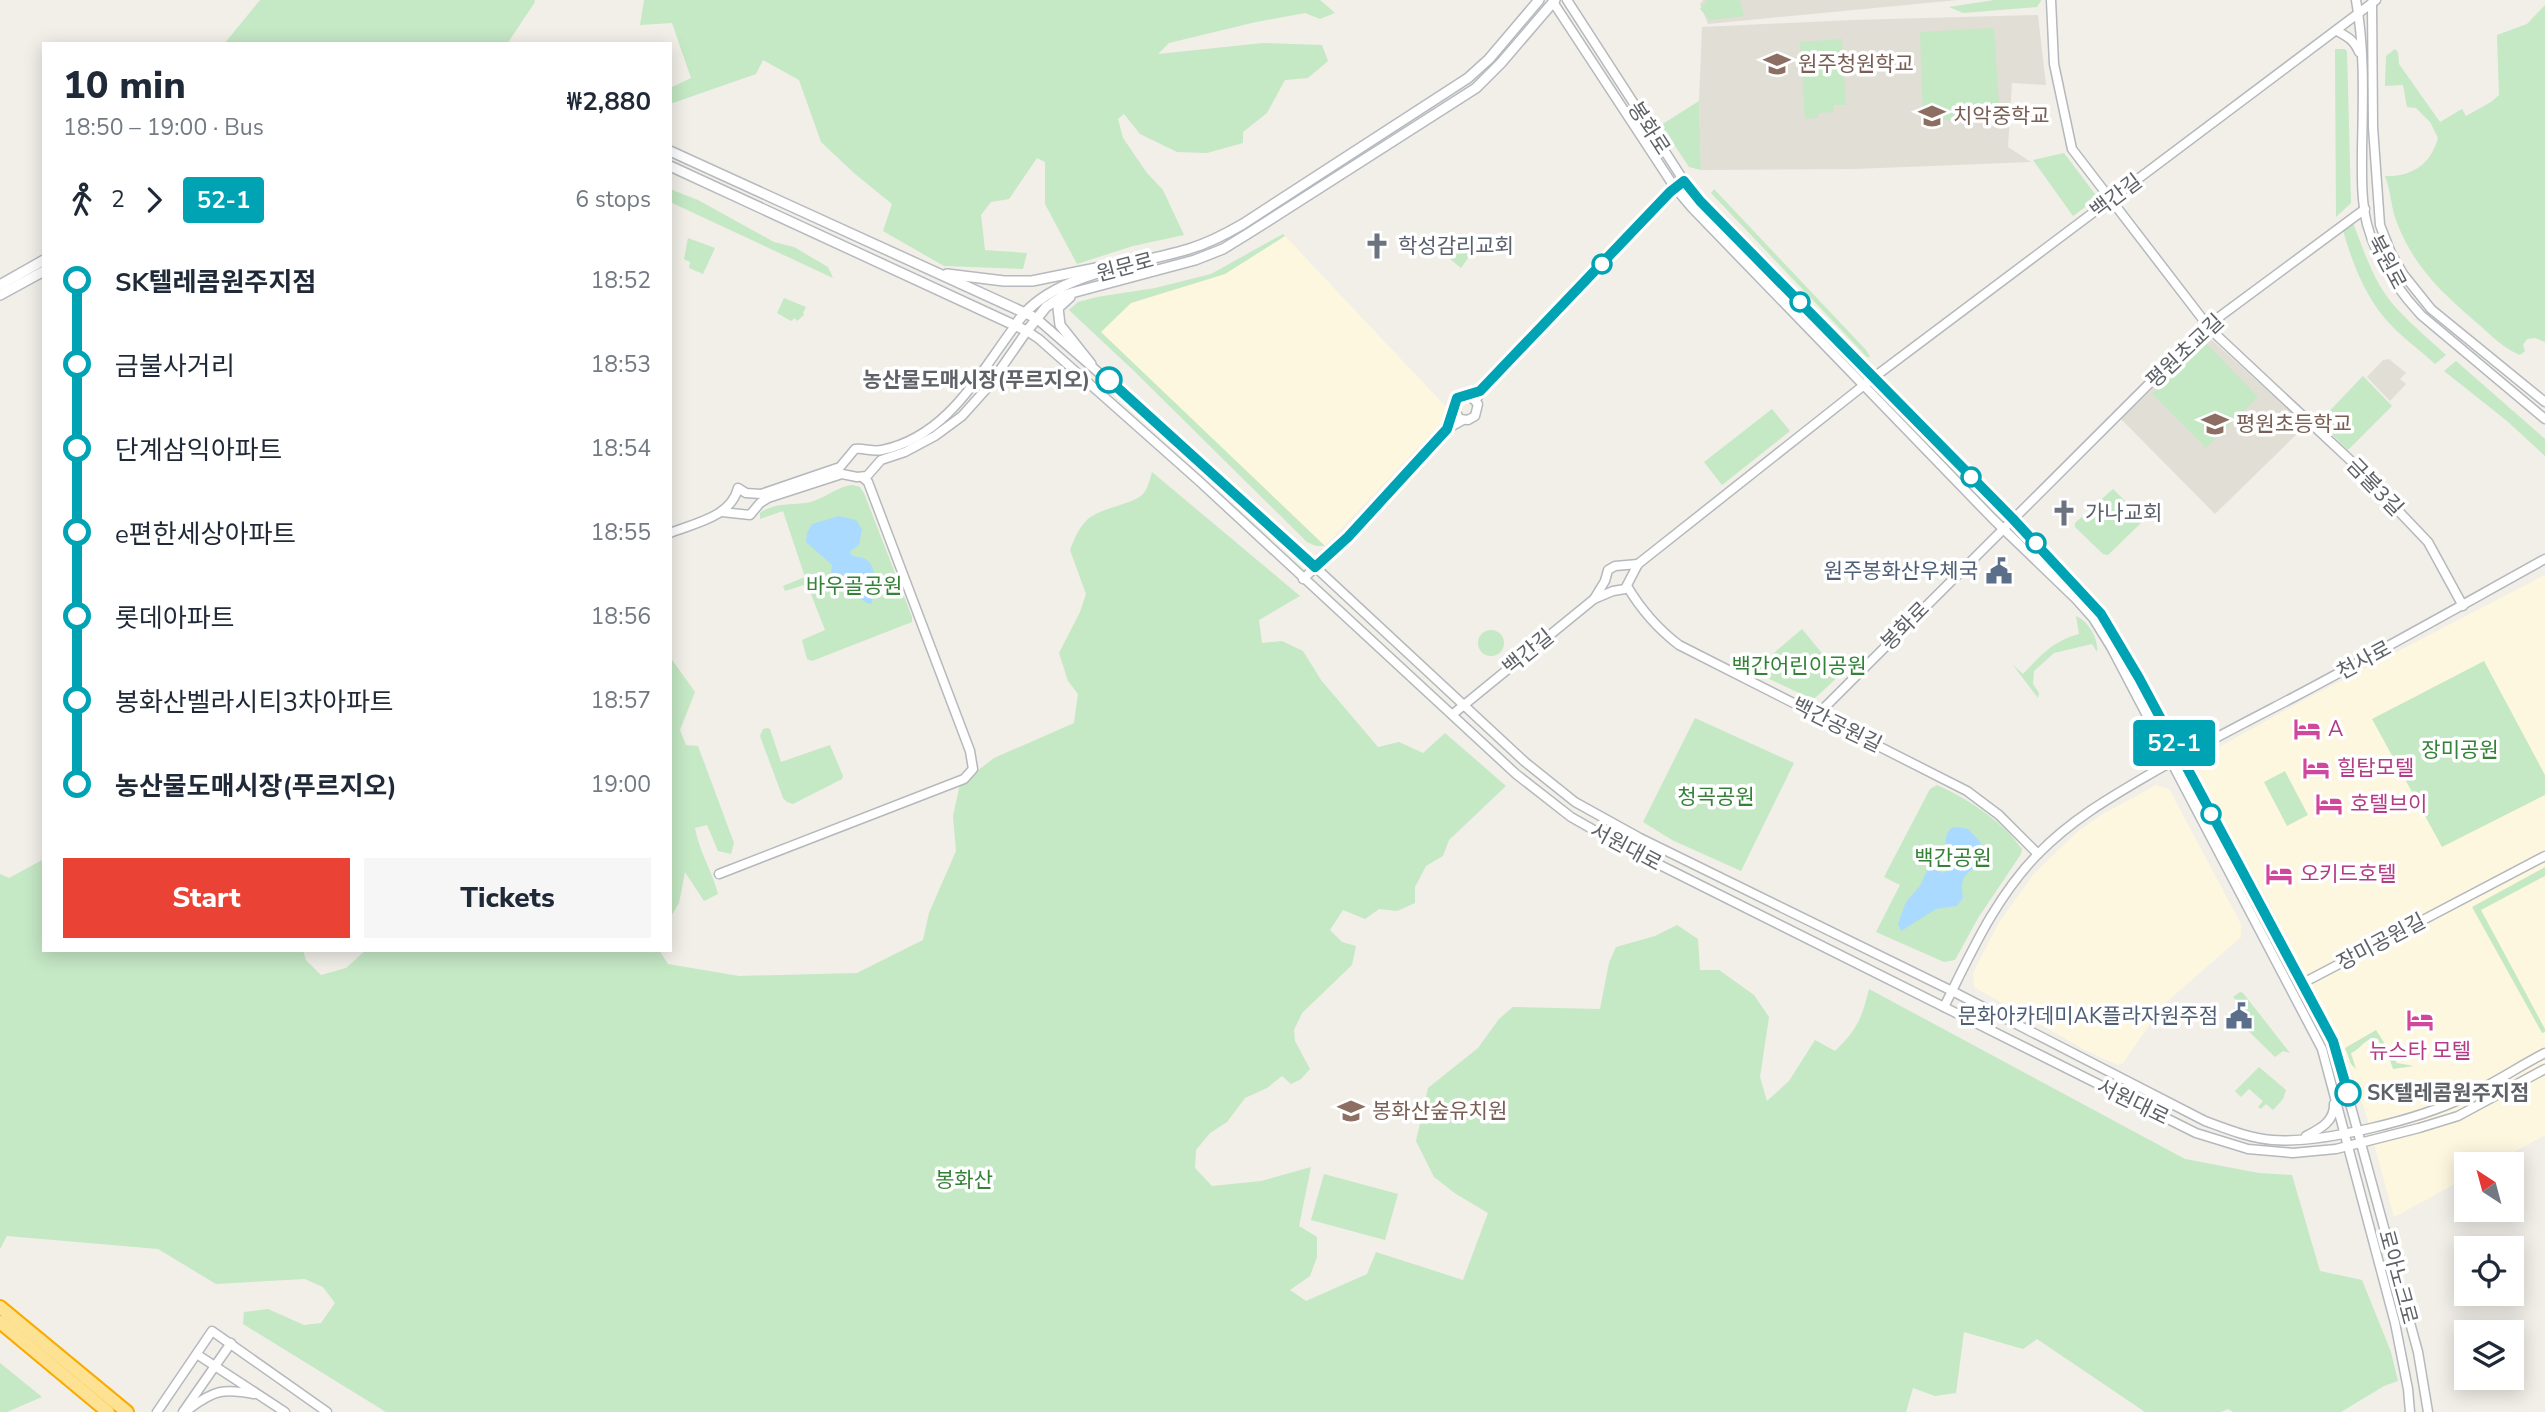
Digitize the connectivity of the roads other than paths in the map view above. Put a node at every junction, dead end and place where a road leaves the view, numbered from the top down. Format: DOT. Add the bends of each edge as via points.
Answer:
graph roads {
  1 [pos="1539,0"];
  2 [pos="1567,0"];
  3 [pos="2051,0"];
  4 [pos="2356,0"];
  5 [pos="1553,1"];
  6 [pos="2373,1"];
  7 [pos="2358,14"];
  8 [pos="2337,31"];
  9 [pos="2362,62"];
  10 [pos="672,152"];
  11 [pos="672,167"];
  12 [pos="1684,181"];
  13 [pos="1675,188"];
  14 [pos="2110,201"];
  15 [pos="1276,203"];
  16 [pos="2365,209"];
  17 [pos="1282,212"];
  18 [pos="1192,248"];
  19 [pos="42,261"];
  20 [pos="42,272"];
  21 [pos="935,273"];
  22 [pos="1,284"];
  23 [pos="1084,289"];
  24 [pos="0,295"];
  25 [pos="1023,312"];
  26 [pos="1036,318"];
  27 [pos="1015,326"];
  28 [pos="2207,326"];
  29 [pos="1027,331"];
  30 [pos="1091,364"];
  31 [pos="1873,378"];
  32 [pos="1863,387"];
  33 [pos="1473,398"];
  34 [pos="2545,402"];
  35 [pos="1453,409"];
  36 [pos="2545,419"];
  37 [pos="1463,420"];
  38 [pos="1447,429"];
  39 [pos="869,452"];
  40 [pos="846,459"];
  41 [pos="866,475"];
  42 [pos="748,493"];
  43 [pos="735,499"];
  44 [pos="757,506"];
  45 [pos="722,512"];
  46 [pos="739,514"];
  47 [pos="2013,519"];
  48 [pos="2003,529"];
  49 [pos="672,532"];
  50 [pos="2545,559"];
  51 [pos="1637,564"];
  52 [pos="1619,566"];
  53 [pos="1315,567"];
  54 [pos="1303,579"];
  55 [pos="1605,581"];
  56 [pos="1623,586"];
  57 [pos="1594,599"];
  58 [pos="2462,606"];
  59 [pos="1462,705"];
  60 [pos="1453,714"];
  61 [pos="1817,715"];
  62 [pos="2180,756"];
  63 [pos="2170,762"];
  64 [pos="2038,854"];
  65 [pos="2545,856"];
  66 [pos="719,874"];
  67 [pos="1725,881"];
  68 [pos="1719,894"];
  69 [pos="2303,984"];
  70 [pos="1952,991"];
  71 [pos="1944,1007"];
  72 [pos="2545,1053"];
  73 [pos="2545,1069"];
  74 [pos="2332,1087"];
  75 [pos="2358,1130"];
  76 [pos="2345,1132"];
  77 [pos="2298,1140"];
  78 [pos="2361,1143"];
  79 [pos="2348,1147"];
  80 [pos="0,1307"];
  81 [pos="2409,1317"];
  82 [pos="0,1322"];
  83 [pos="2395,1323"];
  84 [pos="231,1343"];
  85 [pos="198,1354"];
  86 [pos="216,1366"];
  87 [pos="64,1368"];
  88 [pos="261,1395"];
  89 [pos="108,1412"];
  90 [pos="127,1412"];
  91 [pos="157,1412"];
  92 [pos="184,1412"];
  93 [pos="285,1412"];
  94 [pos="327,1412"];
  95 [pos="2410,1412"];
  96 [pos="2428,1412"];
  1 -- 15 [label="main road, 원문로" via="1468,78"];
  2 -- 12 [label="street, 봉화로"];
  3 -- 14 [label="street, 금불3길" via="2054,64 2072,149"];
  4 -- 7 [label="street, 북원로"];
  5 -- 13 [label="street, 봉화로"];
  5 -- 17 [label="main road, 원문로" via="1476,88"];
  6 -- 7 [label="street, 백간길"];
  6 -- 34 [label="street, 북원로" via="2376,192 2380,225 2391,253 2431,309"];
  7 -- 8 [label="street, 백간길"];
  7 -- 9 [label="street, 북원로"];
  8 -- 9 [label="street" via="2356,44"];
  8 -- 14 [label="street, 백간길"];
  9 -- 16 [label="street, 북원로"];
  10 -- 21 [label="main road"];
  11 -- 27 [label="main road"];
  12 -- 13 [label="street"];
  12 -- 31 [label="street, 봉화로"];
  13 -- 32 [label="street, 봉화로"];
  13 -- 33 [label="street"];
  14 -- 28 [label="street, 금불3길"];
  14 -- 31 [label="street, 백간길"];
  15 -- 17 [label="main road"];
  15 -- 18 [label="main road, 원문로" via="1219,238"];
  16 -- 28 [label="street, 평원초교길"];
  16 -- 36 [label="street, 북원로" via="2381,261 2406,299"];
  17 -- 23 [label="main road, 원문로" via="1195,260"];
  18 -- 21 [label="main road" via="1032,281"];
  18 -- 25 [label="main road, 원문로" via="1065,284"];
  19 -- 22 [label="main road"];
  20 -- 24 [label="main road"];
  21 -- 25 [label="main road"];
  23 -- 26 [label="main road, 원문로" via="1064,295"];
  23 -- 30 [label="main road" via="1058,308 1058,319"];
  25 -- 26 [label="main road"];
  25 -- 27 [label="main road"];
  26 -- 29 [label="main road, 원문로"];
  26 -- 30 [label="street, 서원대로"];
  27 -- 29 [label="main road"];
  27 -- 39 [label="street" via="945,417 895,446"];
  28 -- 47 [label="street, 평원초교길"];
  28 -- 58 [label="street, 금불3길" via="2349,459 2428,542"];
  29 -- 41 [label="street" via="962,415 934,436 886,457"];
  29 -- 54 [label="street, 서원대로"];
  30 -- 53 [label="street, 서원대로"];
  31 -- 32 [label="street, 백간길"];
  31 -- 47 [label="street, 봉화로"];
  32 -- 48 [label="street, 봉화로"];
  32 -- 51 [label="street"];
  33 -- 35 [label="street" via="1457,398"];
  33 -- 37 [label="street" via="1478,408 1475,416"];
  35 -- 37 [label="street"];
  35 -- 38 [label="street"];
  37 -- 38 [label="street"];
  38 -- 53 [label="street"];
  39 -- 40 [label="street" via="855,449"];
  39 -- 41 [label="street"];
  40 -- 41 [label="street" via="847,469"];
  40 -- 42 [label="street" via="840,467 761,494"];
  41 -- 44 [label="street" via="842,474 763,500"];
  41 -- 66 [label="street" via="973,769 964,779"];
  42 -- 43 [label="street" via="738,488"];
  42 -- 44 [label="street"];
  43 -- 45 [label="street"];
  43 -- 46 [label="street"];
  44 -- 46 [label="street" via="750,515"];
  45 -- 46 [label="street"];
  45 -- 49 [label="street"];
  47 -- 48 [label="street, 평원초교길"];
  47 -- 62 [label="street, 봉화로" via="2101,614"];
  48 -- 61 [label="street, 봉화로"];
  48 -- 63 [label="street, 봉화로" via="2093,618"];
  50 -- 58 [label="street, 천사로"];
  51 -- 52 [label="street"];
  51 -- 56 [label="street"];
  52 -- 55 [label="street" via="1608,570"];
  52 -- 56 [label="street" via="1626,570"];
  53 -- 54 [label="street"];
  53 -- 59 [label="street, 서원대로"];
  54 -- 60 [label="street, 서원대로"];
  55 -- 56 [label="street"];
  55 -- 57 [label="street"];
  56 -- 57 [label="street"];
  56 -- 61 [label="street, 백간공원길" via="1679,645"];
  57 -- 59 [label="street, 백간길"];
  58 -- 62 [label="street, 천사로"];
  59 -- 60 [label="street, 백간길"];
  59 -- 67 [label="street, 서원대로" via="1575,802"];
  60 -- 68 [label="street, 서원대로" via="1516,774 1571,817"];
  61 -- 64 [label="street, 백간공원길" via="1966,791 1999,815"];
  62 -- 63 [label="street, 천사로"];
  62 -- 69 [label="street, 봉화로"];
  63 -- 64 [label="street" via="2094,807"];
  63 -- 74 [label="street, 봉화로" via="2322,1049"];
  64 -- 70 [label="street" via="1988,919"];
  65 -- 69 [label="street, 장미공원길"];
  67 -- 68 [label="street"];
  67 -- 70 [label="street, 서원대로"];
  68 -- 71 [label="street, 서원대로"];
  69 -- 75 [label="street, 봉화로" via="2333,1041"];
  70 -- 71 [label="street"];
  70 -- 77 [label="street, 서원대로" via="2205,1121 2271,1140"];
  71 -- 79 [label="street, 서원대로" via="2196,1133 2273,1152"];
  72 -- 75 [label="street" via="2465,1098"];
  73 -- 78 [label="street" via="2458,1116"];
  74 -- 76 [label="street, 봉화로"];
  74 -- 77 [label="street" via="2333,1115 2323,1127"];
  75 -- 76 [label="street, 서원대로"];
  75 -- 78 [label="street, 로아노크로"];
  76 -- 77 [label="street, 서원대로"];
  76 -- 79 [label="street, 로아노크로"];
  78 -- 79 [label="street, 서원대로"];
  78 -- 81 [label="street, 로아노크로"];
  79 -- 83 [label="street, 로아노크로"];
  80 -- 87 [label="highway"];
  81 -- 83 [label="street"];
  81 -- 96 [label="street, 로아노크로"];
  82 -- 87 [label="highway"];
  83 -- 95 [label="street, 로아노크로"];
  84 -- 85 [label="street" via="212,1331"];
  84 -- 86 [label="street"];
  84 -- 94 [label="street"];
  85 -- 86 [label="street"];
  85 -- 91 [label="street"];
  86 -- 88 [label="street"];
  86 -- 92 [label="street"];
  87 -- 89 [label="highway"];
  87 -- 90 [label="highway"];
  88 -- 92 [label="street" via="220,1390"];
  88 -- 93 [label="street"];
}
